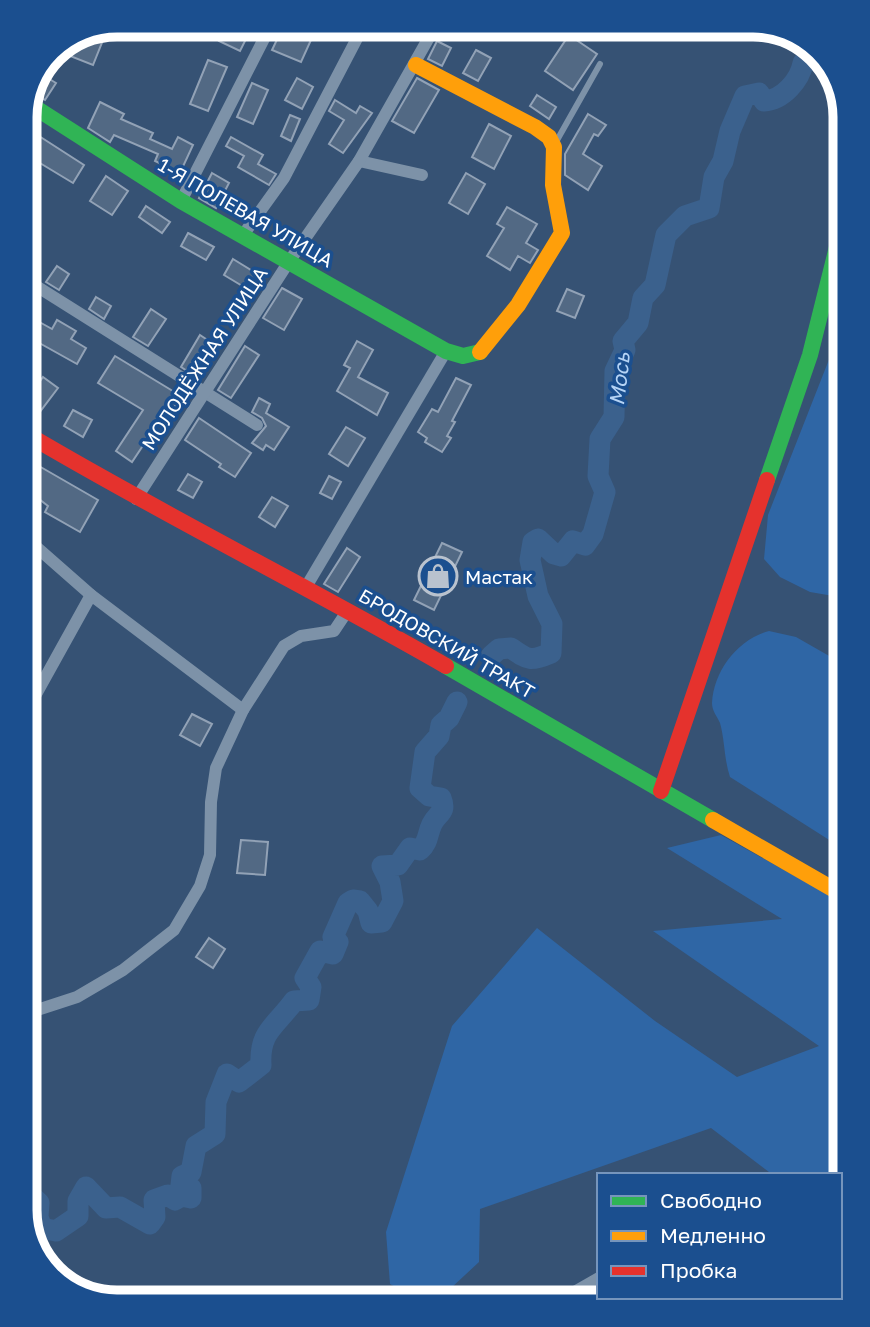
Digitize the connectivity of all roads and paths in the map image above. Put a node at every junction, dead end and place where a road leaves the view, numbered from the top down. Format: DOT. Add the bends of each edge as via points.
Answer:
graph roads {
  1 [pos="265,37"];
  2 [pos="357,37"];
  3 [pos="430,37"];
  4 [pos="600,64"];
  5 [pos="416,65"];
  6 [pos="37,109"];
  7 [pos="554,147"];
  8 [pos="359,161"];
  9 [pos="422,175"];
  10 [pos="181,201"];
  11 [pos="243,235"];
  12 [pos="833,250"];
  13 [pos="288,263"];
  14 [pos="37,287"];
  15 [pos="446,351"];
  16 [pos="204,391"];
  17 [pos="257,425"];
  18 [pos="37,440"];
  19 [pos="136,499"];
  20 [pos="37,548"];
  21 [pos="306,587"];
  22 [pos="91,595"];
  23 [pos="348,610"];
  24 [pos="37,691"];
  25 [pos="243,710"];
  26 [pos="661,791"];
  27 [pos="833,889"];
  28 [pos="37,1010"];
  29 [pos="597,1279"];
  30 [pos="578,1290"];
  1 -- 10 [label="street"];
  2 -- 11 [label="street" via="284,178"];
  3 -- 5 [label="street, МОЛОДЁЖНАЯ УЛИЦА"];
  4 -- 7 [label="lane"];
  5 -- 7 [label="street" via="535,127"];
  5 -- 8 [label="street, МОЛОДЁЖНАЯ УЛИЦА"];
  6 -- 10 [label="street, 1-Я ПОЛЕВАЯ УЛИЦА"];
  7 -- 15 [label="street" via="553,186 562,233 519,305 478,355"];
  8 -- 9 [label="street"];
  8 -- 13 [label="street, МОЛОДЁЖНАЯ УЛИЦА"];
  10 -- 11 [label="street, 1-Я ПОЛЕВАЯ УЛИЦА"];
  11 -- 13 [label="street, 1-Я ПОЛЕВАЯ УЛИЦА"];
  12 -- 26 [label="street" via="811,351 787,429 754,513"];
  13 -- 15 [label="street, 1-Я ПОЛЕВАЯ УЛИЦА"];
  13 -- 16 [label="street, МОЛОДЁЖНАЯ УЛИЦА"];
  14 -- 16 [label="street"];
  15 -- 21 [label="street"];
  16 -- 17 [label="street"];
  16 -- 19 [label="street, МОЛОДЁЖНАЯ УЛИЦА"];
  18 -- 19 [label="street, БРОДОВСКИЙ ТРАКТ"];
  19 -- 21 [label="street, БРОДОВСКИЙ ТРАКТ"];
  20 -- 22 [label="street"];
  21 -- 23 [label="street, БРОДОВСКИЙ ТРАКТ"];
  22 -- 24 [label="street"];
  22 -- 25 [label="street"];
  23 -- 25 [label="street" via="334,631 301,636 284,646"];
  23 -- 26 [label="street, БРОДОВСКИЙ ТРАКТ"];
  25 -- 28 [label="street" via="216,768 210,855 200,886 174,930 123,970 77,997"];
  26 -- 27 [label="street, БРОДОВСКИЙ ТРАКТ"];
  29 -- 30 [label="street"];
}
